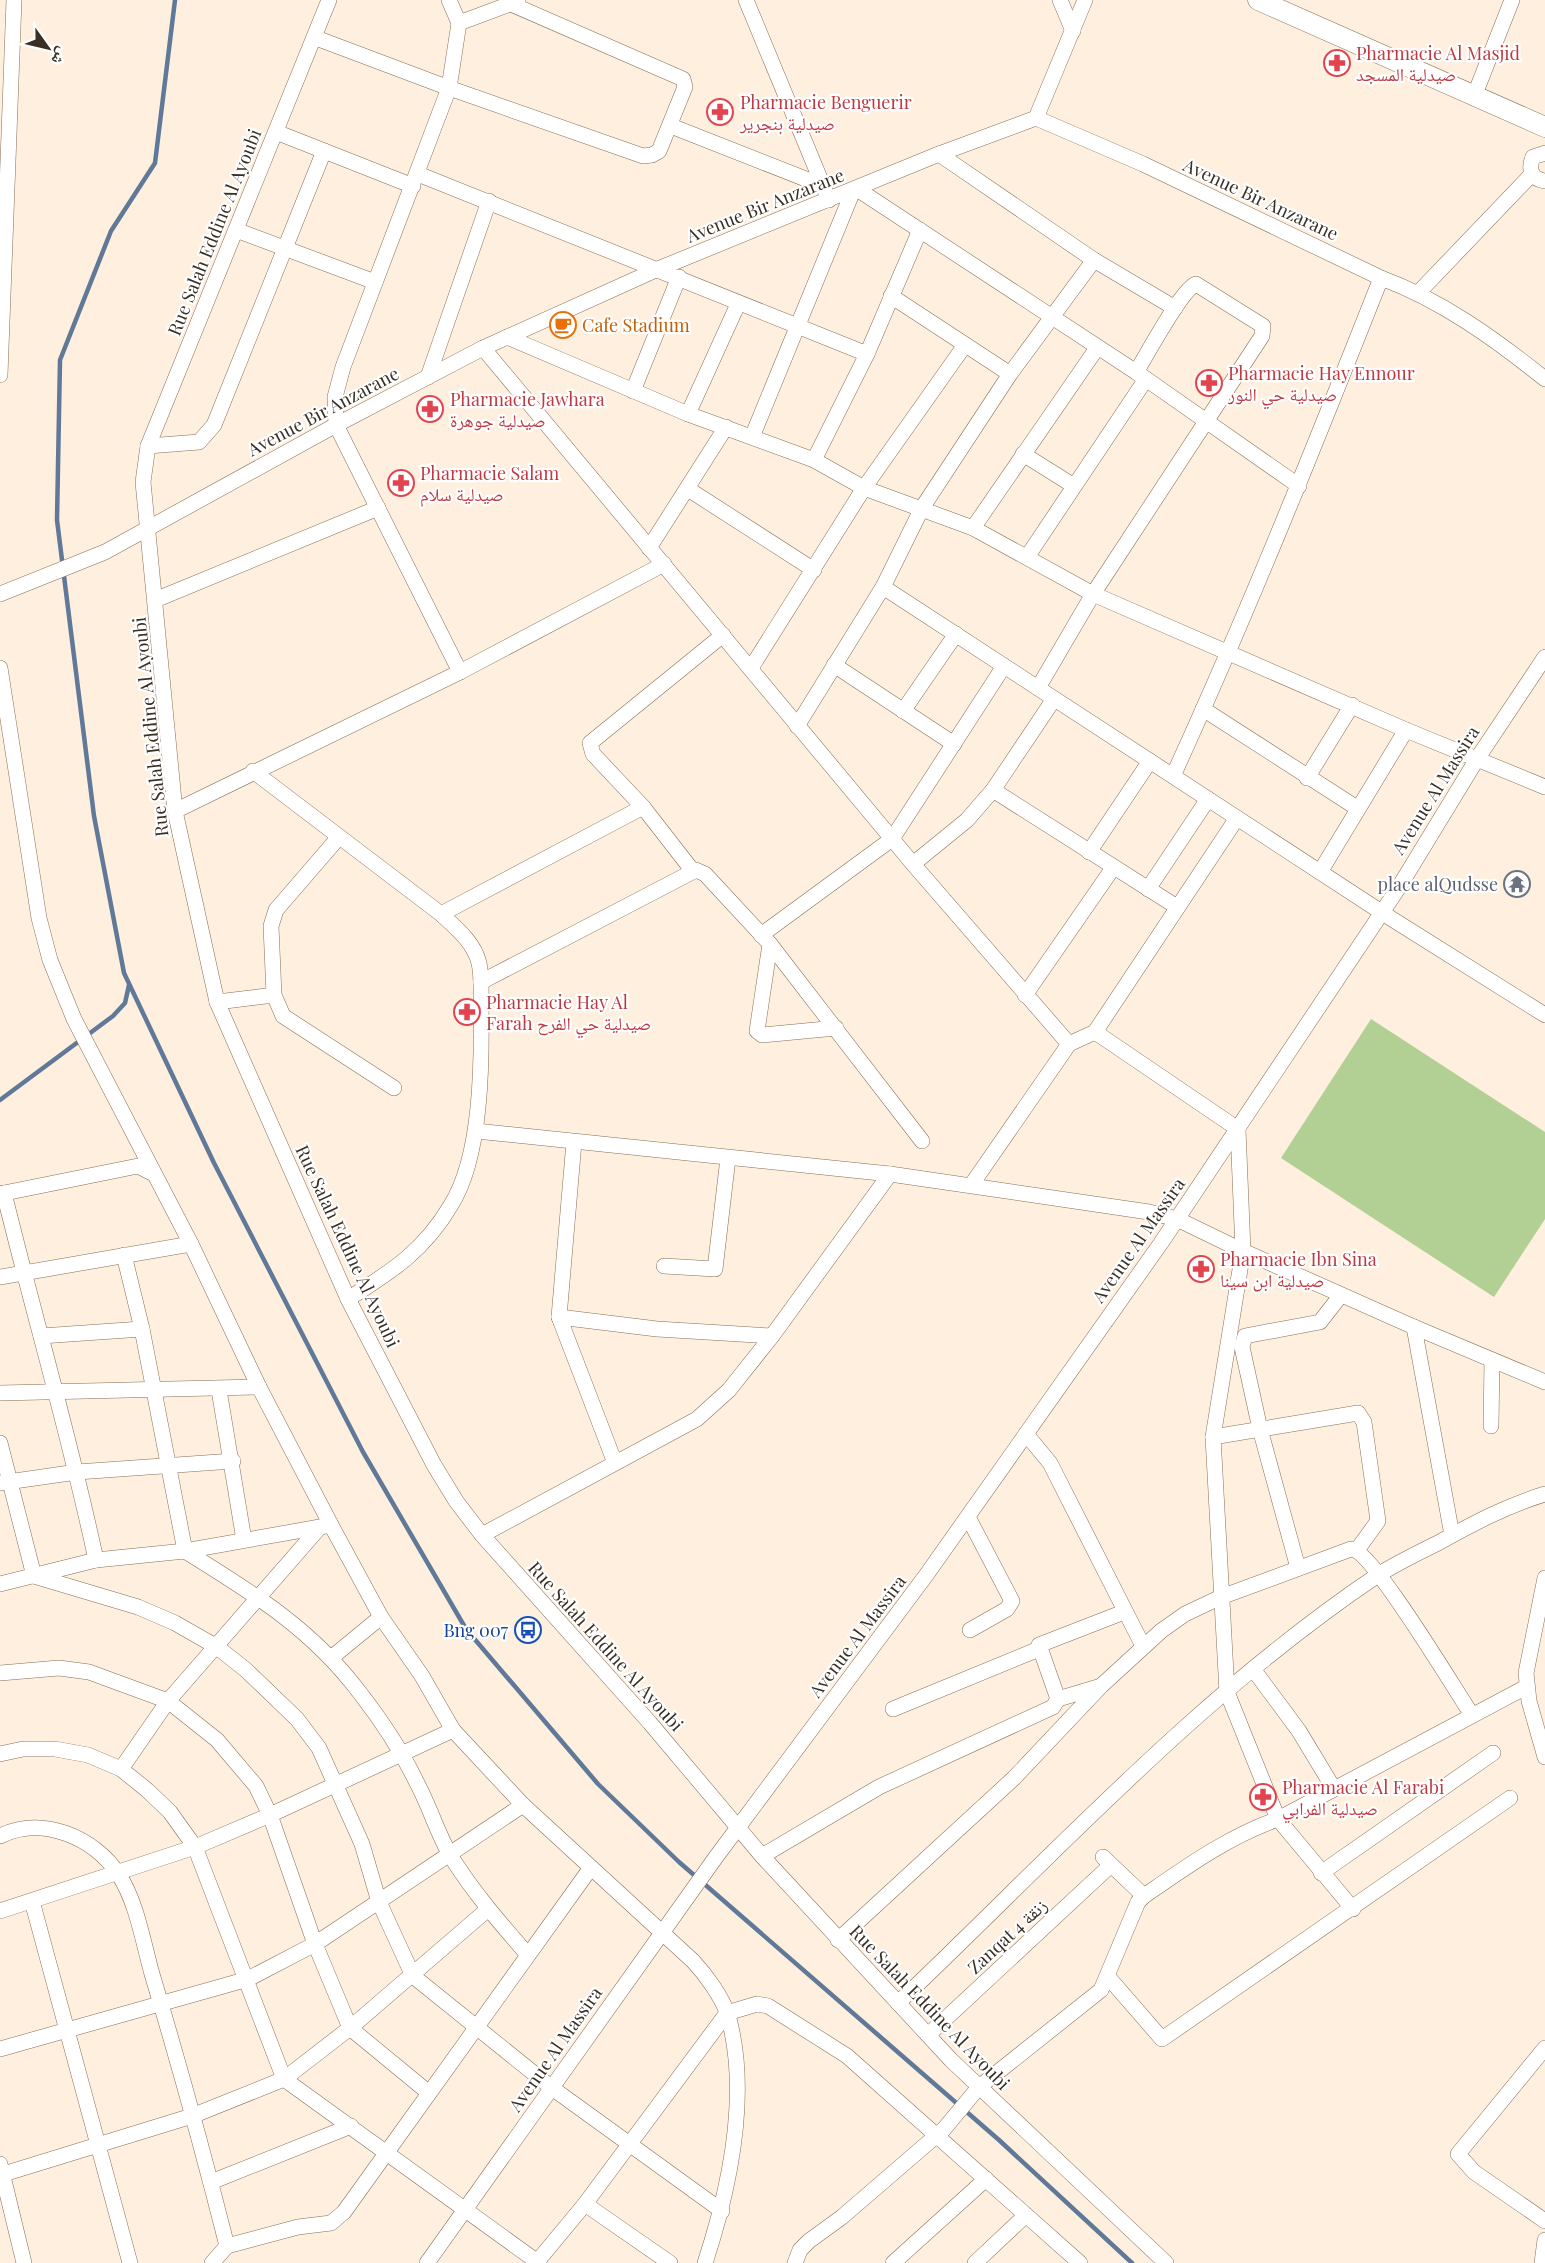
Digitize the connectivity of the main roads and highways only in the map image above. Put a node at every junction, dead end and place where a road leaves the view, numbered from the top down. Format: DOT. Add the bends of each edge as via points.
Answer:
graph roads {
  1 [pos="1258,0"];
  2 [pos="1545,127"];
  1 -- 2 [label="main road"];
}
